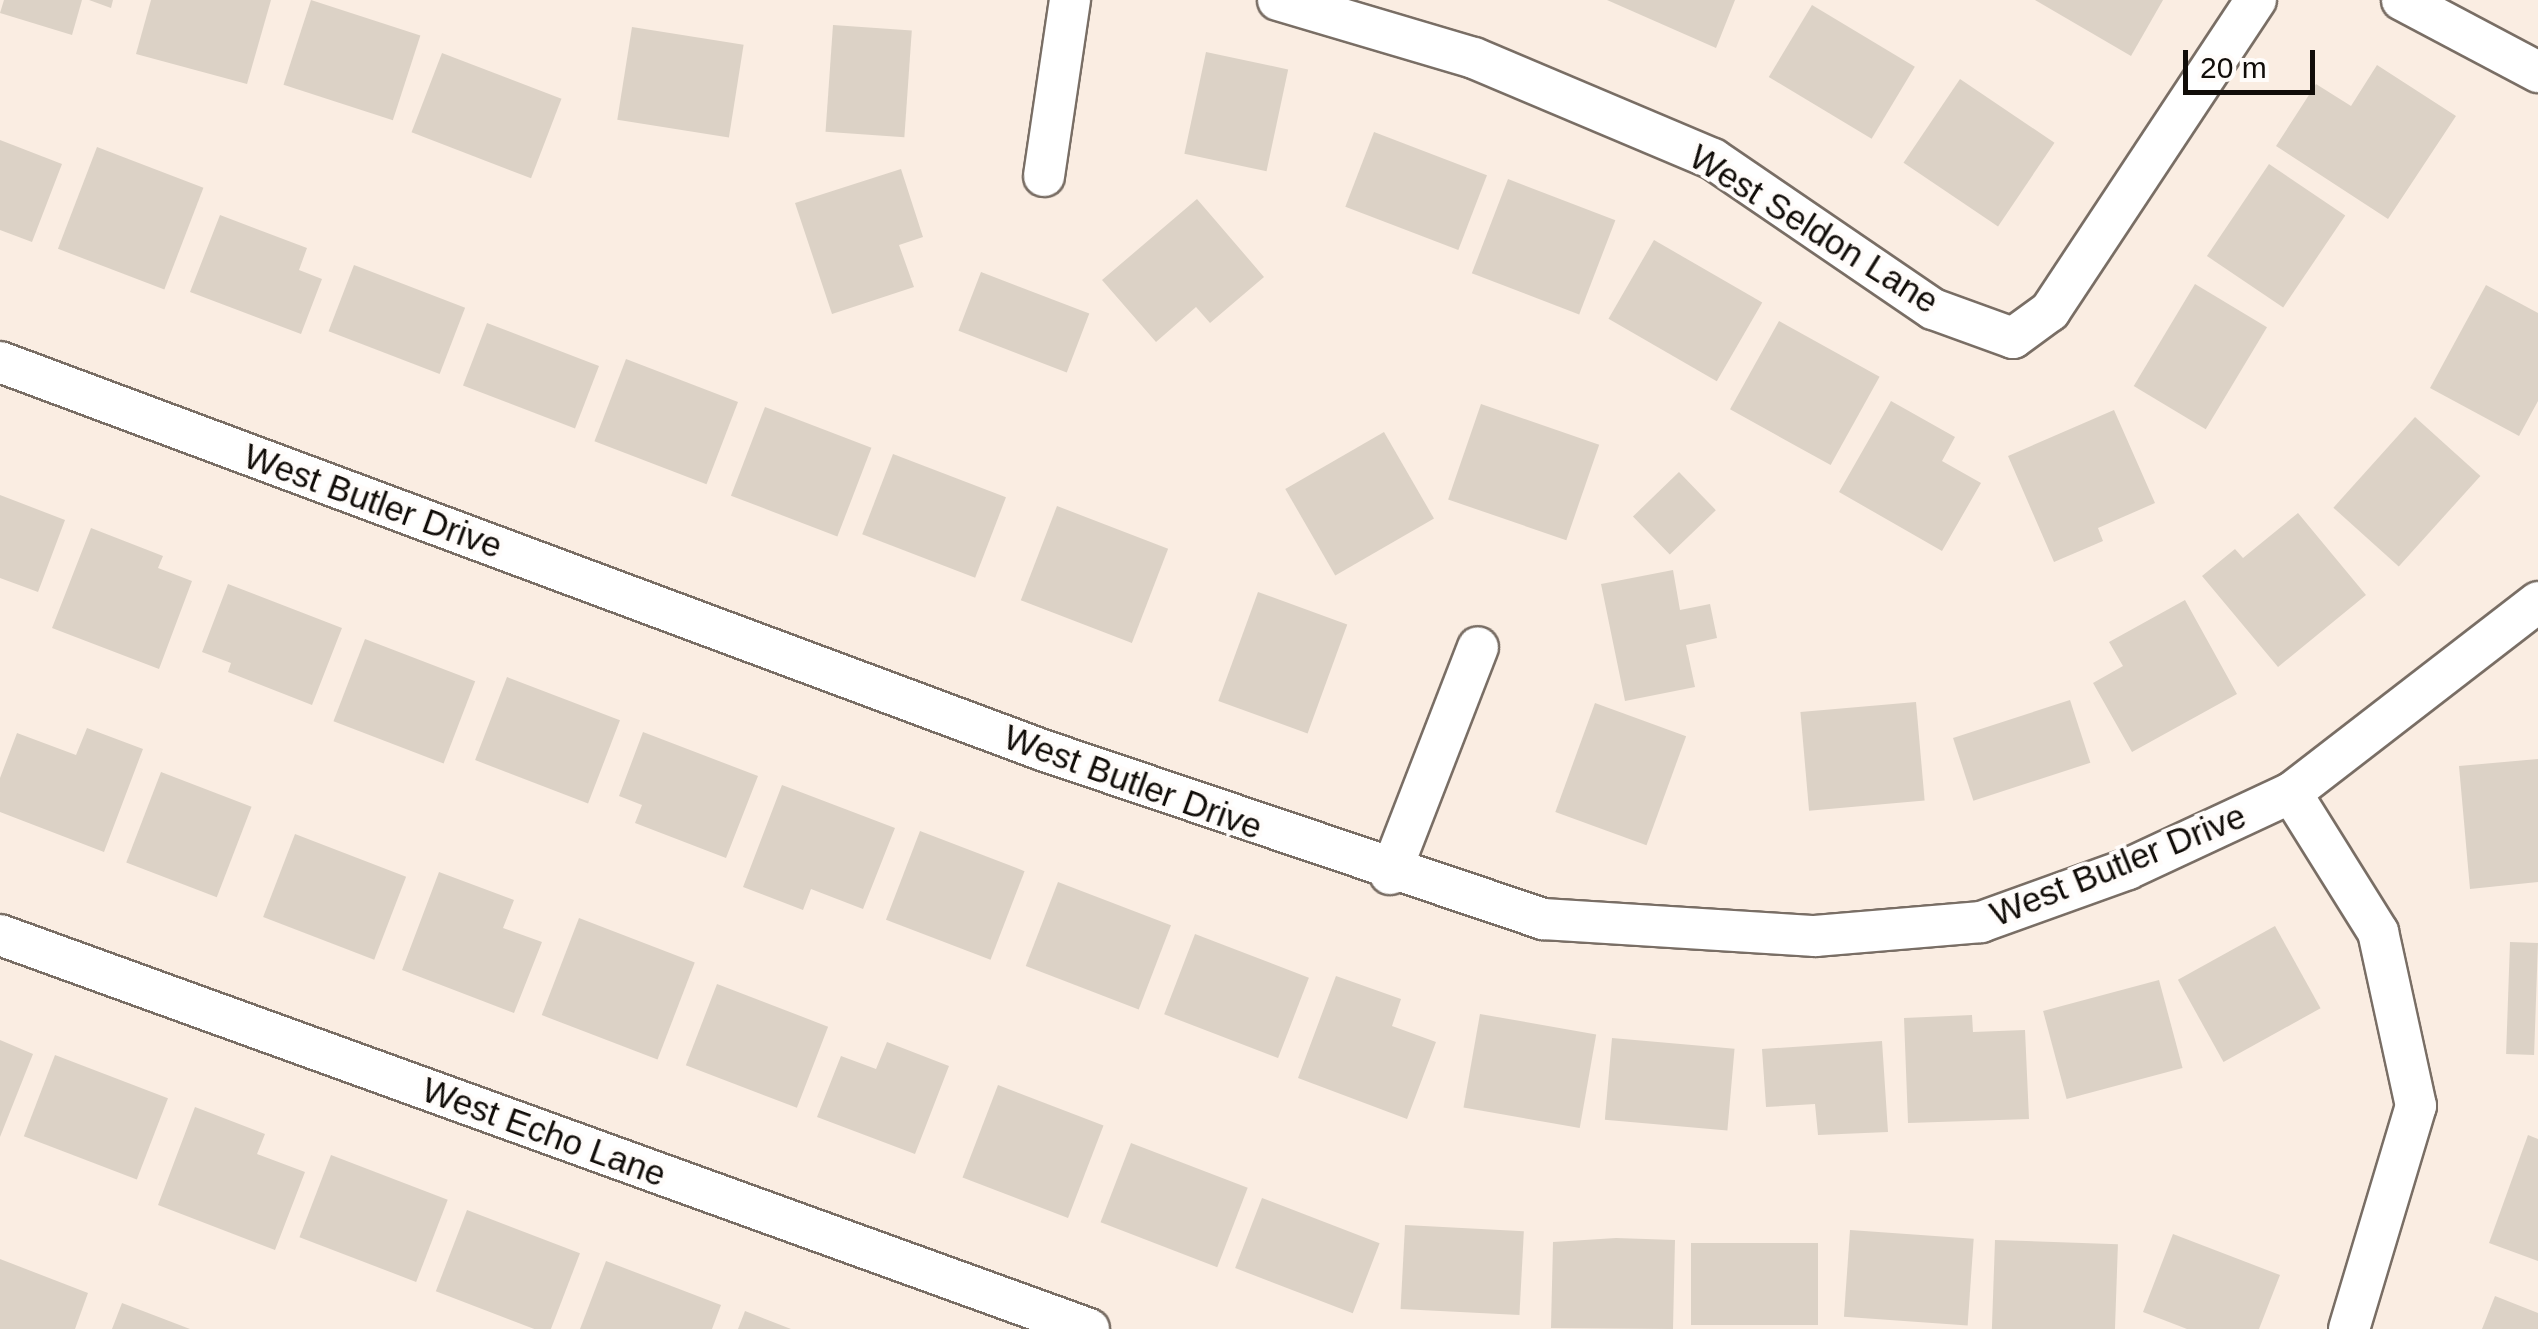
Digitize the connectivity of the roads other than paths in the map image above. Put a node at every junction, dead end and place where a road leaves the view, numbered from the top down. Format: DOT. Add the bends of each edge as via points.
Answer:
graph roads {
  1 [pos="1070,0"];
  2 [pos="1278,0"];
  3 [pos="2256,0"];
  4 [pos="2402,0"];
  5 [pos="2538,72"];
  6 [pos="1044,176"];
  7 [pos="0,362"];
  8 [pos="2538,602"];
  9 [pos="1478,646"];
  10 [pos="2291,794"];
  11 [pos="1390,874"];
  12 [pos="0,935"];
  13 [pos="1089,1329"];
  14 [pos="2350,1329"];
  1 -- 6 [label="street"];
  2 -- 3 [label="street, West Seldon Lane" via="1474,58 1713,159 1933,309 2012,338 2050,311"];
  4 -- 5 [label="street"];
  7 -- 11 [label="street, West Butler Drive"];
  8 -- 10 [label="street, West Butler Drive"];
  9 -- 11 [label="street"];
  10 -- 11 [label="street, West Butler Drive" via="2128,869 1982,922 1814,936 1657,929 1543,919"];
  10 -- 14 [label="street" via="2378,932 2416,1106"];
  12 -- 13 [label="street, West Echo Lane"];
}
